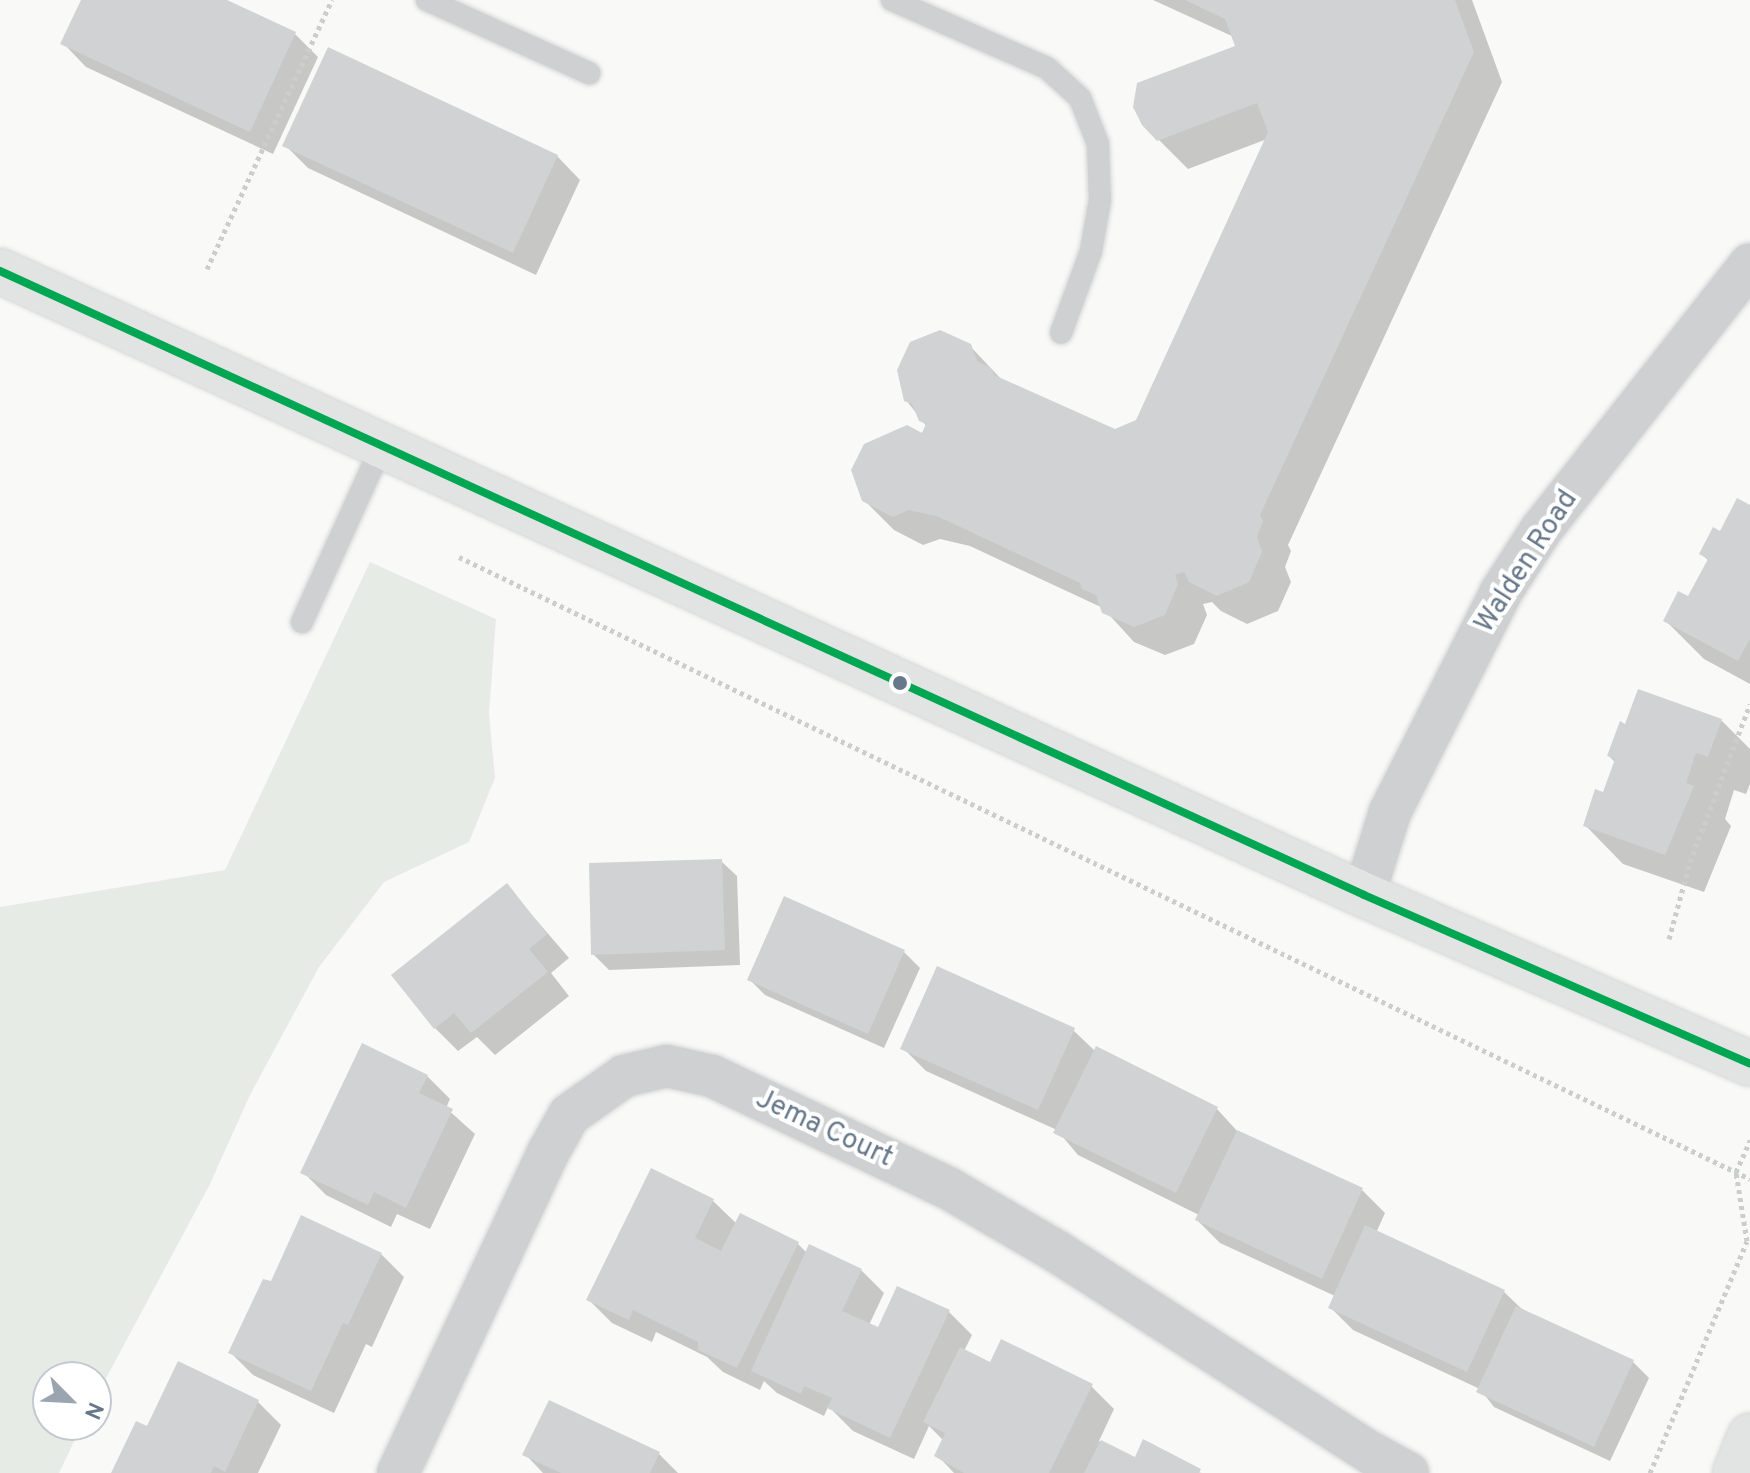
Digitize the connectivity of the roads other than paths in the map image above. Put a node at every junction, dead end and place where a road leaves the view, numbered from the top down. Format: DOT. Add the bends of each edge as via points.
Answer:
graph roads {
  1 [pos="427,0"];
  2 [pos="892,0"];
  3 [pos="589,73"];
  4 [pos="1750,264"];
  5 [pos="0,271"];
  6 [pos="1061,333"];
  7 [pos="382,446"];
  8 [pos="302,622"];
  9 [pos="1364,895"];
  10 [pos="1750,1064"];
  11 [pos="1750,1436"];
  12 [pos="398,1473"];
  13 [pos="1408,1473"];
  14 [pos="1735,1473"];
  1 -- 3 [label="lane"];
  2 -- 6 [label="lane" via="1047,68 1080,98 1098,144 1100,200 1091,251"];
  4 -- 9 [label="street, Walden Road" via="1541,530 1501,592 1390,812"];
  5 -- 7 [label="main road"];
  7 -- 8 [label="lane"];
  7 -- 9 [label="main road"];
  9 -- 10 [label="main road"];
  11 -- 14 [label="main road"];
  12 -- 13 [label="street, Jema Court" via="569,1115 624,1076 667,1066 712,1076 948,1188"];
}
